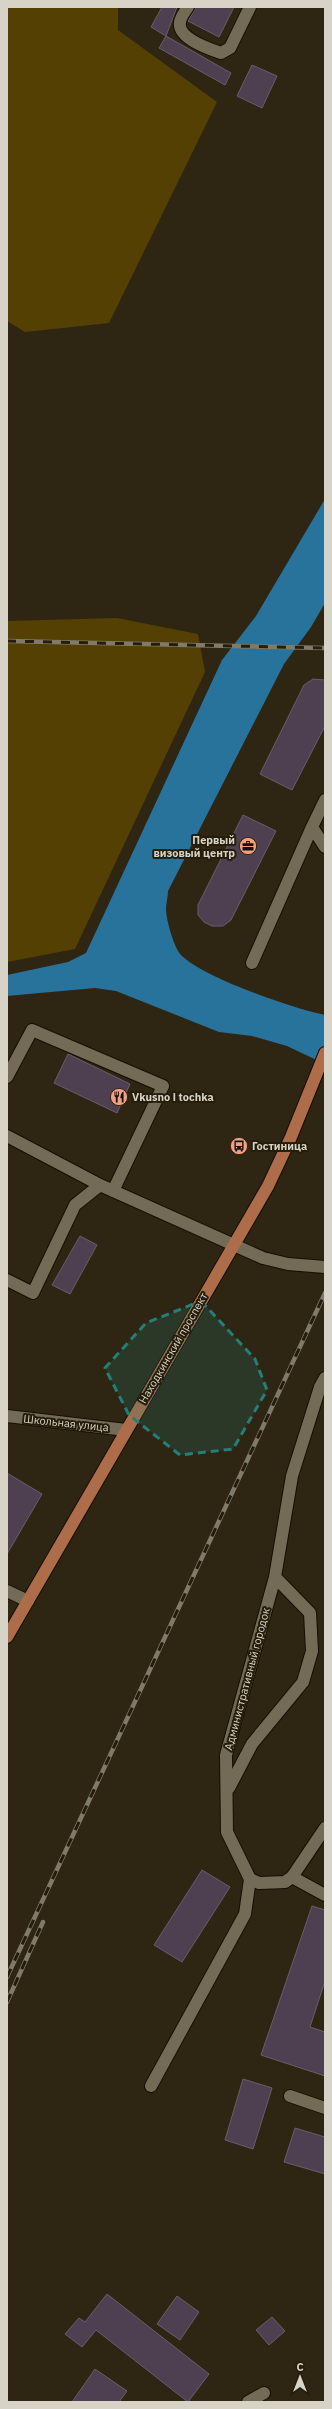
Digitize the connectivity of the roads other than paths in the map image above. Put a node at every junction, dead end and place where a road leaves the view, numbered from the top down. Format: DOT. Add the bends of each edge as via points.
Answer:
graph roads {
  1 [pos="188,7"];
  2 [pos="250,7"];
  3 [pos="325,800"];
  4 [pos="312,827"];
  5 [pos="325,847"];
  6 [pos="252,963"];
  7 [pos="325,1053"];
  8 [pos="7,1077"];
  9 [pos="7,1136"];
  10 [pos="100,1185"];
  11 [pos="113,1191"];
  12 [pos="235,1243"];
  13 [pos="325,1267"];
  14 [pos="7,1280"];
  15 [pos="325,1378"];
  16 [pos="7,1416"];
  17 [pos="126,1430"];
  18 [pos="274,1578"];
  19 [pos="7,1591"];
  20 [pos="28,1601"];
  21 [pos="7,1637"];
  22 [pos="228,1789"];
  23 [pos="325,1828"];
  24 [pos="292,1877"];
  25 [pos="250,1879"];
  26 [pos="325,1895"];
  27 [pos="151,2086"];
  28 [pos="290,2096"];
  29 [pos="325,2108"];
  30 [pos="264,2393"];
  31 [pos="248,2402"];
  1 -- 2 [label="street" via="180,21 180,29 184,35 221,53 230,48"];
  3 -- 4 [label="street"];
  4 -- 5 [label="street"];
  4 -- 6 [label="street"];
  7 -- 12 [label="main road, Находкинский проспект" via="268,1186"];
  8 -- 11 [label="street" via="32,1030 163,1086"];
  9 -- 10 [label="street"];
  10 -- 11 [label="street"];
  10 -- 14 [label="street" via="75,1205 33,1293"];
  11 -- 12 [label="street"];
  12 -- 13 [label="street" via="263,1258 288,1264"];
  12 -- 17 [label="main road, Находкинский проспект"];
  15 -- 18 [label="street, Административный городок" via="292,1476"];
  16 -- 17 [label="street, Школьная улица"];
  17 -- 20 [label="main road, Находкинский проспект"];
  18 -- 22 [label="street, Административный городок" via="226,1755"];
  18 -- 22 [label="street" via="310,1613 312,1651 303,1682 252,1744"];
  19 -- 20 [label="street"];
  20 -- 21 [label="main road, Находкинский проспект"];
  22 -- 25 [label="street, Административный городок" via="227,1832"];
  23 -- 24 [label="street"];
  24 -- 25 [label="street" via="285,1882 259,1883"];
  24 -- 26 [label="street"];
  25 -- 27 [label="street" via="245,1914"];
  28 -- 29 [label="street"];
  30 -- 31 [label="street"];
}
